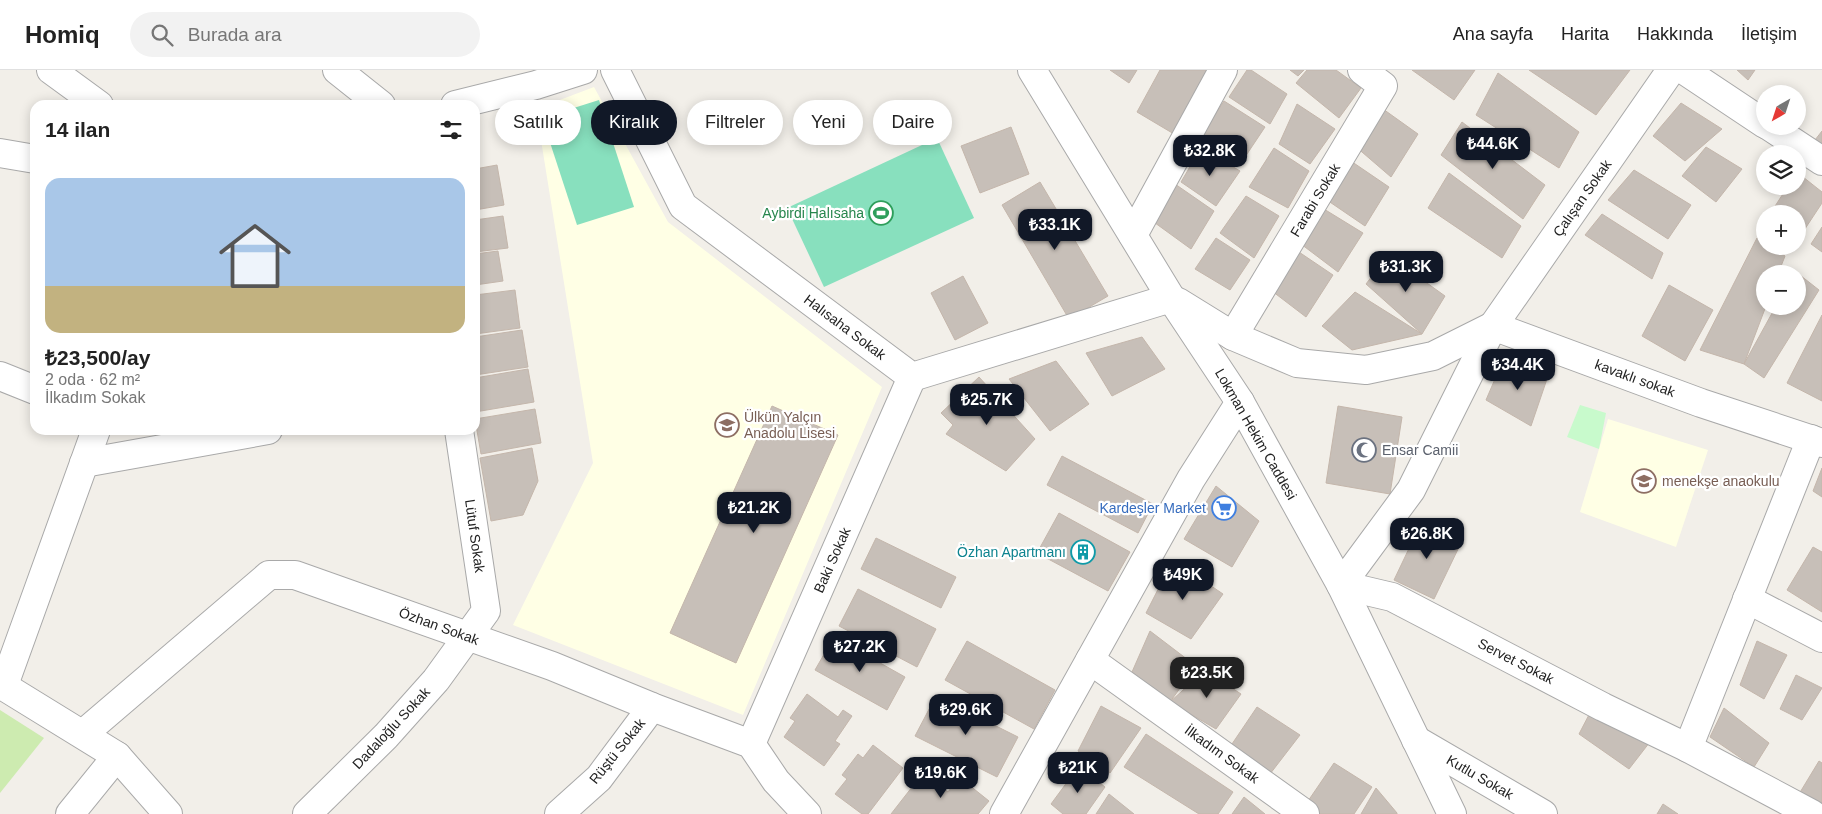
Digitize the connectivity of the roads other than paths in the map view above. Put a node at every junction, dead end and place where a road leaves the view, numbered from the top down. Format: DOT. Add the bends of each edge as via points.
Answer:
graph roads {
  1 [pos="51,70"];
  2 [pos="337,70"];
  3 [pos="583,70"];
  4 [pos="615,70"];
  5 [pos="1223,70"];
  6 [pos="1362,70"];
  7 [pos="1670,70"];
  8 [pos="1684,70"];
  9 [pos="1042,75"];
  10 [pos="92,100"];
  11 [pos="375,100"];
  12 [pos="475,100"];
  13 [pos="1756,118"];
  14 [pos="1783,135"];
  15 [pos="0,153"];
  16 [pos="30,158"];
  17 [pos="1822,161"];
  18 [pos="1133,235"];
  19 [pos="1171,298"];
  20 [pos="1493,326"];
  21 [pos="1233,336"];
  22 [pos="0,376"];
  23 [pos="912,377"];
  24 [pos="30,388"];
  25 [pos="1240,402"];
  26 [pos="94,435"];
  27 [pos="240,435"];
  28 [pos="460,435"];
  29 [pos="1817,441"];
  30 [pos="84,463"];
  31 [pos="1341,585"];
  32 [pos="1748,599"];
  33 [pos="467,636"];
  34 [pos="1822,638"];
  35 [pos="1090,660"];
  36 [pos="2,684"];
  37 [pos="652,707"];
  38 [pos="83,734"];
  39 [pos="1416,740"];
  40 [pos="751,744"];
  41 [pos="1688,748"];
  42 [pos="116,756"];
  43 [pos="70,814"];
  44 [pos="168,814"];
  45 [pos="307,814"];
  46 [pos="559,814"];
  47 [pos="806,814"];
  48 [pos="1005,814"];
  49 [pos="1305,814"];
  50 [pos="1452,814"];
  51 [pos="1543,814"];
  52 [pos="1812,814"];
  1 -- 10 [label="street"];
  2 -- 11 [label="street"];
  3 -- 12 [label="street"];
  4 -- 23 [label="street, Halısaha Sokak" via="683,206"];
  5 -- 18 [label="street"];
  6 -- 21 [label="street, Farabi Sokak" via="1383,86"];
  7 -- 20 [label="street, Çalışan Sokak"];
  8 -- 13 [label="street"];
  9 -- 18 [label="street, Lokman Hekim Caddesi"];
  14 -- 17 [label="street"];
  15 -- 16 [label="street"];
  18 -- 19 [label="street, Lokman Hekim Caddesi"];
  19 -- 21 [label="street"];
  19 -- 23 [label="street"];
  19 -- 25 [label="street, Lokman Hekim Caddesi"];
  20 -- 21 [label="street" via="1433,356 1366,370 1297,363"];
  20 -- 29 [label="street, kavaklı sokak" via="1701,403"];
  20 -- 31 [label="street, Çalışan Sokak" via="1411,490"];
  22 -- 24 [label="street"];
  23 -- 40 [label="street, Baki Sokak"];
  25 -- 31 [label="street, Lokman Hekim Caddesi"];
  25 -- 35 [label="street" via="1191,479"];
  26 -- 30 [label="street"];
  27 -- 30 [label="street"];
  28 -- 33 [label="street, Lütuf Sokak" via="486,610"];
  29 -- 32 [label="street"];
  30 -- 36 [label="street"];
  31 -- 39 [label="street, Lokman Hekim Caddesi"];
  31 -- 41 [label="street, Servet Sokak" via="1392,597"];
  32 -- 34 [label="street"];
  32 -- 41 [label="street"];
  33 -- 37 [label="street, Özhan Sokak"];
  33 -- 38 [label="street, Özhan Sokak" via="295,575 269,575"];
  33 -- 45 [label="street, Dadaloğlu Sokak" via="436,680 392,729"];
  35 -- 48 [label="street"];
  35 -- 49 [label="street, İlkadım Sokak"];
  36 -- 38 [label="street"];
  37 -- 40 [label="street, Özhan Sokak"];
  37 -- 46 [label="street, Rüştü Sokak" via="599,778"];
  38 -- 42 [label="street"];
  39 -- 50 [label="street, Lokman Hekim Caddesi"];
  39 -- 51 [label="street, Kutlu Sokak"];
  40 -- 47 [label="street" via="776,781"];
  41 -- 52 [label="street, Servet Sokak"];
  42 -- 43 [label="street"];
  42 -- 44 [label="street"];
}
